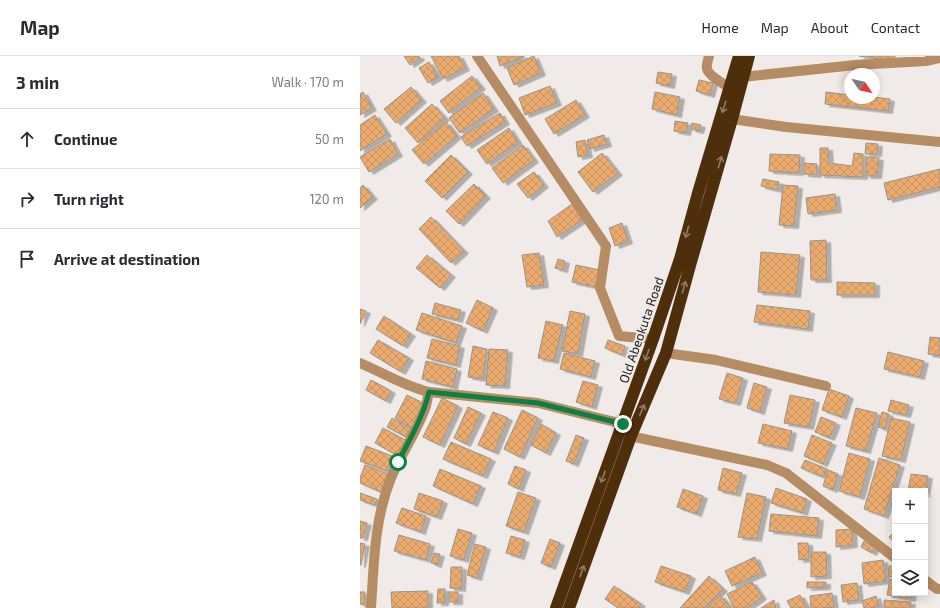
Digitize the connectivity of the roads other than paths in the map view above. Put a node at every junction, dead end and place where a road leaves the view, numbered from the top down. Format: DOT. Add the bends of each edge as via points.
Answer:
graph roads {
  1 [pos="477,56"];
  2 [pos="709,56"];
  3 [pos="739,56"];
  4 [pos="749,56"];
  5 [pos="940,58"];
  6 [pos="742,77"];
  7 [pos="730,88"];
  8 [pos="732,119"];
  9 [pos="940,142"];
  10 [pos="653,339"];
  11 [pos="666,353"];
  12 [pos="360,363"];
  13 [pos="826,386"];
  14 [pos="429,392"];
  15 [pos="624,432"];
  16 [pos="892,556"];
  17 [pos="928,582"];
  18 [pos="940,589"];
  19 [pos="370,608"];
  20 [pos="556,608"];
  21 [pos="569,608"];
  1 -- 10 [label="street" via="606,246 600,288 619,336"];
  2 -- 7 [label="street" via="707,69"];
  3 -- 7 [label="highway, Old Abeokuta Road"];
  4 -- 6 [label="highway, Old Abeokuta Road"];
  5 -- 6 [label="street"];
  6 -- 8 [label="highway, Old Abeokuta Road"];
  7 -- 10 [label="highway, Old Abeokuta Road, one-way" via="680,259"];
  8 -- 9 [label="street" via="786,127"];
  11 -- 8 [label="highway, Old Abeokuta Road, one-way"];
  10 -- 15 [label="highway, Old Abeokuta Road, one-way"];
  11 -- 13 [label="street" via="716,360"];
  15 -- 11 [label="highway, Old Abeokuta Road, one-way"];
  12 -- 14 [label="street" via="399,382"];
  14 -- 15 [label="street" via="538,403"];
  14 -- 19 [label="street" via="426,406 391,478 381,510 376,534"];
  15 -- 16 [label="street" via="767,465 786,473"];
  15 -- 20 [label="highway, Old Abeokuta Road, one-way"];
  21 -- 15 [label="highway, Old Abeokuta Road, one-way"];
  17 -- 18 [label="street"];
}
